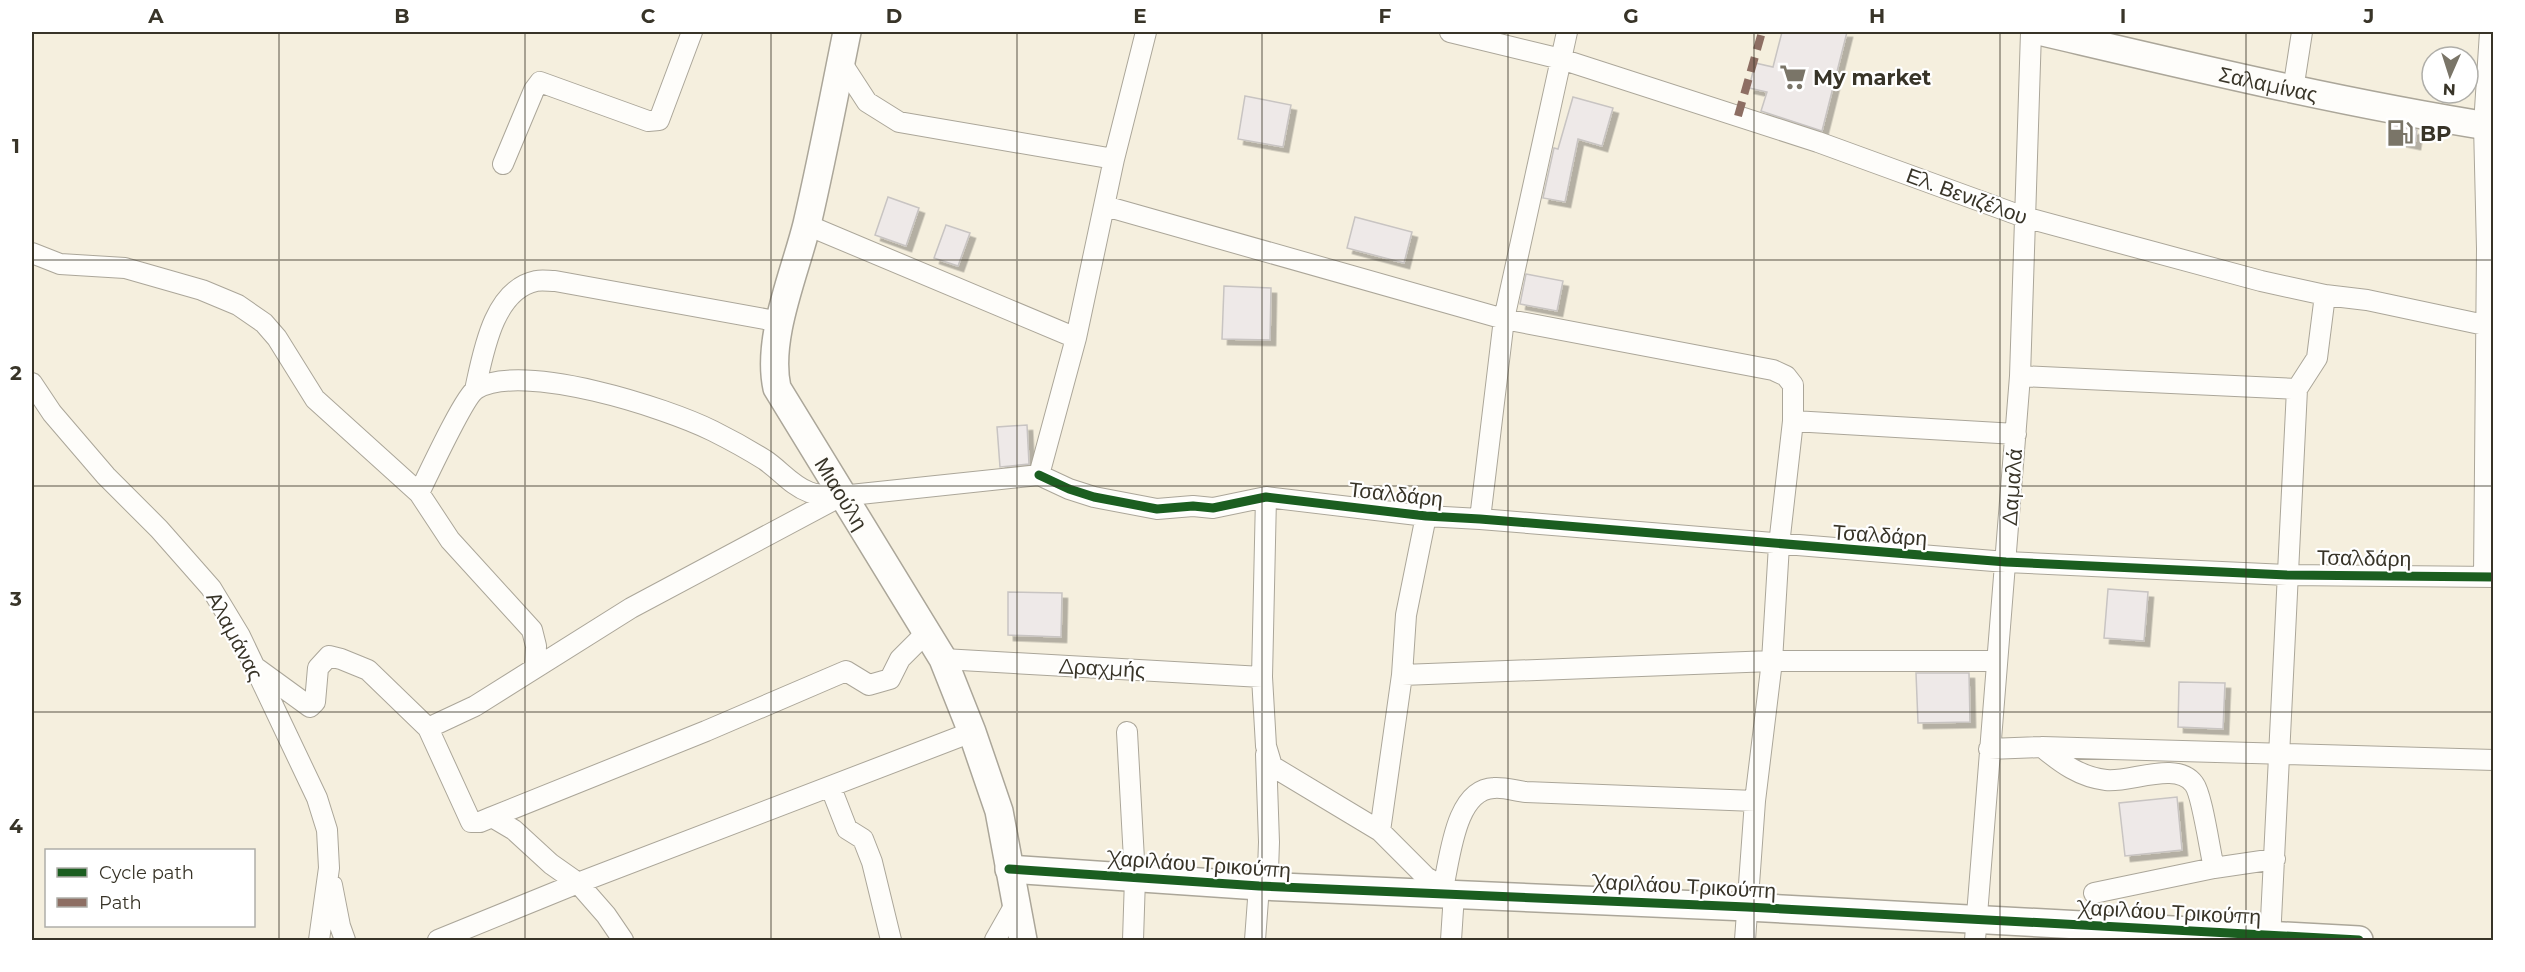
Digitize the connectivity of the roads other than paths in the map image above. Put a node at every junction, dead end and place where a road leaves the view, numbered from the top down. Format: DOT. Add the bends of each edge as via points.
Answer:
graph roads {
  1 [pos="692,32"];
  2 [pos="847,32"];
  3 [pos="1146,32"];
  4 [pos="1450,32"];
  5 [pos="1567,32"];
  6 [pos="2031,32"];
  7 [pos="2043,32"];
  8 [pos="2302,32"];
  9 [pos="2490,32"];
  10 [pos="1561,59"];
  11 [pos="841,62"];
  12 [pos="2293,90"];
  13 [pos="2489,126"];
  14 [pos="1114,159"];
  15 [pos="503,164"];
  16 [pos="1105,206"];
  17 [pos="2024,217"];
  18 [pos="807,225"];
  19 [pos="32,253"];
  20 [pos="2325,295"];
  21 [pos="1504,319"];
  22 [pos="781,322"];
  23 [pos="2490,326"];
  24 [pos="1076,338"];
  25 [pos="2020,376"];
  26 [pos="32,383"];
  27 [pos="2297,389"];
  28 [pos="475,390"];
  29 [pos="1793,421"];
  30 [pos="2016,434"];
  31 [pos="2489,458"];
  32 [pos="1039,475"];
  33 [pos="419,493"];
  34 [pos="841,496"];
  35 [pos="1266,497"];
  36 [pos="1426,516"];
  37 [pos="1480,519"];
  38 [pos="1779,545"];
  39 [pos="2006,562"];
  40 [pos="2287,575"];
  41 [pos="2489,577"];
  42 [pos="927,632"];
  43 [pos="943,659"];
  44 [pos="1772,661"];
  45 [pos="1996,661"];
  46 [pos="254,667"];
  47 [pos="536,667"];
  48 [pos="1402,675"];
  49 [pos="1262,677"];
  50 [pos="428,728"];
  51 [pos="972,732"];
  52 [pos="1127,732"];
  53 [pos="1266,746"];
  54 [pos="2042,747"];
  55 [pos="1989,750"];
  56 [pos="2280,754"];
  57 [pos="2493,760"];
  58 [pos="831,788"];
  59 [pos="1755,801"];
  60 [pos="492,817"];
  61 [pos="1380,831"];
  62 [pos="2275,859"];
  63 [pos="329,868"];
  64 [pos="2214,868"];
  65 [pos="1009,869"];
  66 [pos="1135,878"];
  67 [pos="578,883"];
  68 [pos="1259,886"];
  69 [pos="1449,891"];
  70 [pos="2094,893"];
  71 [pos="1016,903"];
  72 [pos="1747,907"];
  73 [pos="1975,930"];
  74 [pos="2270,938"];
  75 [pos="319,940"];
  76 [pos="345,940"];
  77 [pos="438,940"];
  78 [pos="623,940"];
  79 [pos="891,940"];
  80 [pos="995,940"];
  81 [pos="1023,940"];
  82 [pos="1133,940"];
  83 [pos="1255,940"];
  84 [pos="1451,940"];
  85 [pos="1745,940"];
  86 [pos="2359,940"];
  1 -- 15 [label="street" via="659,120 648,121 540,82"];
  2 -- 11 [label="street, Μιαούλη"];
  3 -- 14 [label="street"];
  4 -- 10 [label="street, Ελ. Βενιζέλου"];
  5 -- 10 [label="street"];
  6 -- 17 [label="street, Δαμαλά"];
  7 -- 12 [label="street, Σαλαμίνας"];
  8 -- 12 [label="street"];
  9 -- 13 [label="street"];
  10 -- 17 [label="street, Ελ. Βενιζέλου" via="1818,142"];
  10 -- 21 [label="street"];
  11 -- 14 [label="street" via="867,102 899,122"];
  11 -- 18 [label="street, Μιαούλη"];
  12 -- 13 [label="street, Σαλαμίνας"];
  13 -- 23 [label="street"];
  14 -- 16 [label="street"];
  16 -- 21 [label="street"];
  16 -- 24 [label="street"];
  17 -- 20 [label="street, Ελ. Βενιζέλου" via="2250,279"];
  17 -- 25 [label="street, Δαμαλά"];
  18 -- 22 [label="street, Μιαούλη"];
  18 -- 24 [label="street"];
  19 -- 33 [label="street" via="60,264 125,268 202,290 238,305 264,323 277,338 315,399"];
  20 -- 23 [label="street, Ελ. Βενιζέλου"];
  20 -- 27 [label="street" via="2318,358"];
  21 -- 29 [label="street" via="1773,370 1793,385"];
  21 -- 37 [label="street"];
  22 -- 28 [label="street" via="537,280 520,287 498,312 484,348"];
  22 -- 34 [label="street, Μιαούλη" via="773,372 777,388"];
  23 -- 31 [label="street"];
  24 -- 32 [label="street"];
  25 -- 27 [label="street"];
  25 -- 30 [label="street, Δαμαλά"];
  26 -- 46 [label="street, Αλαμάνας" via="52,413 106,476 211,588"];
  27 -- 40 [label="street"];
  28 -- 33 [label="street"];
  28 -- 34 [label="street" via="511,379 564,383 646,406 712,431 765,461 800,489"];
  29 -- 30 [label="street"];
  29 -- 38 [label="street"];
  30 -- 39 [label="street, Δαμαλά"];
  31 -- 41 [label="street"];
  32 -- 34 [label="street"];
  32 -- 35 [label="street, Τσαλδάρη" via="1069,489 1156,509 1213,508"];
  33 -- 47 [label="street" via="450,540 532,630"];
  34 -- 42 [label="street, Μιαούλη"];
  34 -- 47 [label="street" via="631,608"];
  35 -- 36 [label="street, Τσαλδάρη"];
  35 -- 49 [label="street"];
  36 -- 37 [label="street, Τσαλδάρη"];
  36 -- 48 [label="street" via="1406,615"];
  37 -- 38 [label="street, Τσαλδάρη"];
  38 -- 39 [label="street, Τσαλδάρη"];
  38 -- 44 [label="street"];
  39 -- 40 [label="street, Τσαλδάρη"];
  39 -- 45 [label="street, Δαμαλά"];
  40 -- 41 [label="street, Τσαλδάρη"];
  40 -- 56 [label="street"];
  42 -- 43 [label="street, Μιαούλη"];
  42 -- 60 [label="street" via="900,659 890,679 869,685 846,671"];
  43 -- 49 [label="street, Δραχμής"];
  43 -- 51 [label="street, Μιαούλη"];
  44 -- 45 [label="street"];
  44 -- 48 [label="street"];
  44 -- 59 [label="street"];
  45 -- 55 [label="street, Δαμαλά"];
  46 -- 50 [label="street" via="310,707 315,702 318,668 329,656 341,658 368,670"];
  46 -- 63 [label="street, Αλαμάνας" via="317,798 327,830"];
  47 -- 50 [label="street" via="475,706"];
  48 -- 61 [label="street"];
  49 -- 53 [label="street"];
  50 -- 60 [label="street" via="471,822"];
  51 -- 58 [label="street"];
  51 -- 65 [label="street, Μιαούλη" via="999,811"];
  52 -- 66 [label="street"];
  53 -- 61 [label="street" via="1272,766"];
  53 -- 68 [label="street" via="1269,861"];
  54 -- 55 [label="street"];
  54 -- 56 [label="street"];
  54 -- 64 [label="street" via="2087,776 2122,781 2160,773 2180,775 2194,783"];
  55 -- 73 [label="street, Δαμαλά"];
  56 -- 57 [label="street"];
  56 -- 62 [label="street"];
  58 -- 67 [label="street"];
  58 -- 79 [label="street" via="847,829 863,839"];
  59 -- 69 [label="street" via="1492,788 1471,796 1463,810"];
  59 -- 72 [label="street"];
  60 -- 67 [label="street" via="514,830"];
  61 -- 69 [label="street" via="1426,877"];
  62 -- 64 [label="street"];
  62 -- 74 [label="street"];
  63 -- 75 [label="street, Αλαμάνας"];
  63 -- 76 [label="street"];
  64 -- 70 [label="street"];
  65 -- 66 [label="street, Χαριλάου Τρικούπη"];
  65 -- 71 [label="street, Μιαούλη"];
  66 -- 68 [label="street, Χαριλάου Τρικούπη"];
  66 -- 82 [label="street"];
  67 -- 77 [label="street"];
  67 -- 78 [label="street"];
  68 -- 69 [label="street, Χαριλάου Τρικούπη"];
  68 -- 83 [label="street"];
  69 -- 72 [label="street, Χαριλάου Τρικούπη"];
  69 -- 84 [label="street"];
  71 -- 80 [label="street"];
  71 -- 81 [label="street, Μιαούλη"];
  72 -- 73 [label="street, Χαριλάου Τρικούπη"];
  72 -- 85 [label="street"];
  73 -- 74 [label="street, Χαριλάου Τρικούπη"];
  74 -- 86 [label="street, Χαριλάου Τρικούπη"];
}
